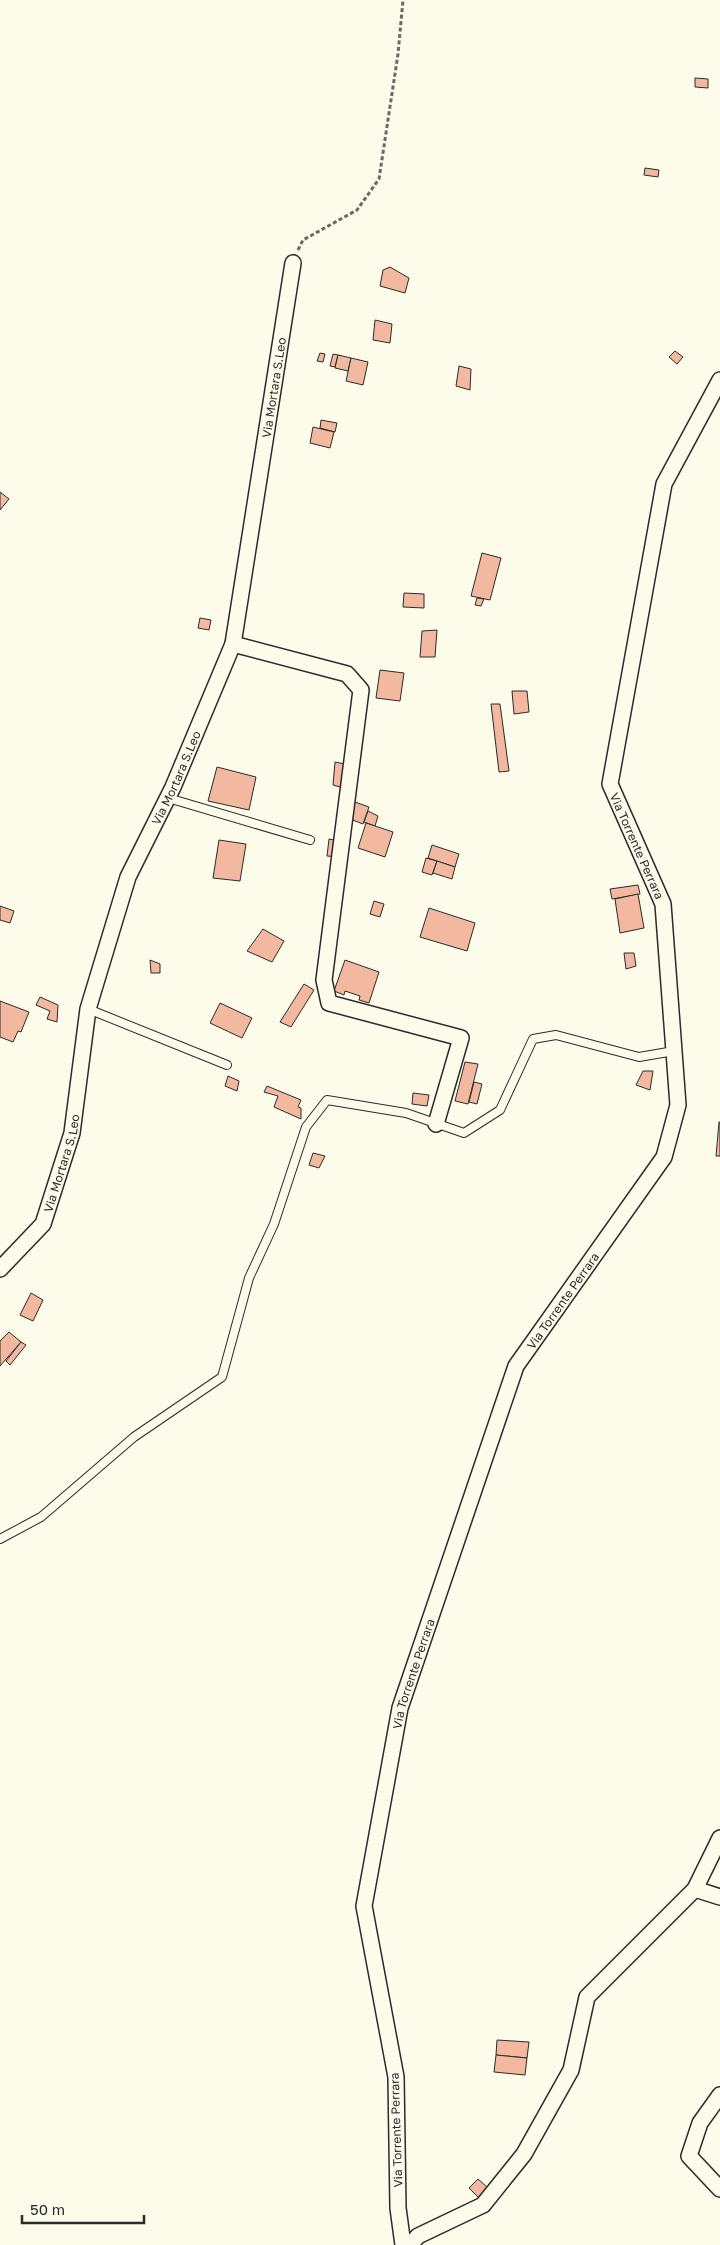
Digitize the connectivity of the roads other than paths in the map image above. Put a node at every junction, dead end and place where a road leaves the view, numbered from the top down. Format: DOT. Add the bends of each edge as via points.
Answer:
graph roads {
  1 [pos="293,263"];
  2 [pos="720,380"];
  3 [pos="233,644"];
  4 [pos="168,798"];
  5 [pos="310,840"];
  6 [pos="88,1009"];
  7 [pos="674,1051"];
  8 [pos="226,1065"];
  9 [pos="436,1124"];
  10 [pos="0,1269"];
  11 [pos="0,1540"];
  12 [pos="720,1838"];
  13 [pos="696,1889"];
  14 [pos="720,1897"];
  15 [pos="720,2095"];
  16 [pos="720,2189"];
  17 [pos="403,2245"];
  18 [pos="410,2245"];
  1 -- 3 [label="street, Via Mortara S.Leo"];
  2 -- 7 [label="street, Via Torrente Perrara" via="664,484 610,784 664,904"];
  3 -- 4 [label="street, Via Mortara S.Leo"];
  3 -- 9 [label="street" via="346,674 362,690 324,980 330,1003 461,1038"];
  4 -- 5 [label="lane"];
  4 -- 6 [label="street, Via Mortara S.Leo" via="128,877"];
  6 -- 8 [label="lane"];
  6 -- 10 [label="street, Via Mortara S.Leo" via="72,1133 43,1224"];
  7 -- 9 [label="lane" via="639,1057 556,1036 532,1039 500,1110 464,1133"];
  7 -- 17 [label="street, Via Torrente Perrara" via="678,1105 664,1157 516,1366 400,1708 364,1906 396,2078 398,2208"];
  9 -- 11 [label="lane" via="406,1113 327,1100 306,1127 274,1224 249,1278 222,1377 134,1437 41,1517"];
  12 -- 13 [label="street"];
  13 -- 14 [label="street"];
  13 -- 18 [label="street" via="587,1997 571,2070 524,2154 482,2205 418,2236"];
  15 -- 16 [label="street" via="700,2123 690,2156"];
}
